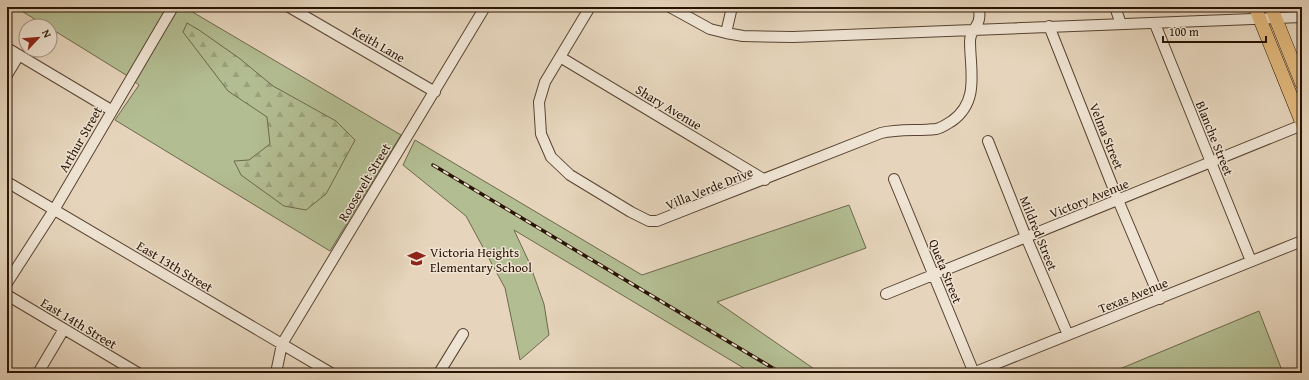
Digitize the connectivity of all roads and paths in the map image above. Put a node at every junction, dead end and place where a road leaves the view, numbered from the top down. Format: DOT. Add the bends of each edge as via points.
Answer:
graph roads {
  1 [pos="173,7"];
  2 [pos="289,7"];
  3 [pos="590,7"];
  4 [pos="670,7"];
  5 [pos="732,7"];
  6 [pos="979,7"];
  7 [pos="1115,7"];
  8 [pos="1255,7"];
  9 [pos="481,8"];
  10 [pos="1274,13"];
  11 [pos="1302,18"];
  12 [pos="1260,19"];
  13 [pos="1121,24"];
  14 [pos="1155,24"];
  15 [pos="1049,26"];
  16 [pos="972,30"];
  17 [pos="726,33"];
  18 [pos="7,48"];
  19 [pos="18,54"];
  20 [pos="18,57"];
  21 [pos="560,57"];
  22 [pos="24,58"];
  23 [pos="7,75"];
  24 [pos="1302,84"];
  25 [pos="435,92"];
  26 [pos="112,110"];
  27 [pos="1302,124"];
  28 [pos="988,141"];
  29 [pos="1210,163"];
  30 [pos="894,179"];
  31 [pos="765,180"];
  32 [pos="7,182"];
  33 [pos="1118,200"];
  34 [pos="54,210"];
  35 [pos="1026,237"];
  36 [pos="1302,241"];
  37 [pos="1251,261"];
  38 [pos="934,274"];
  39 [pos="7,283"];
  40 [pos="886,294"];
  41 [pos="7,295"];
  42 [pos="1160,298"];
  43 [pos="64,329"];
  44 [pos="463,334"];
  45 [pos="1068,335"];
  46 [pos="282,344"];
  47 [pos="126,370"];
  48 [pos="38,373"];
  49 [pos="138,373"];
  50 [pos="276,373"];
  51 [pos="330,373"];
  52 [pos="439,373"];
  53 [pos="973,373"];
  1 -- 26 [label="street, Arthur Street"];
  2 -- 25 [label="street, Keith Lane"];
  3 -- 21 [label="street, Villa Verde Drive"];
  4 -- 17 [label="street" via="710,29"];
  5 -- 17 [label="street"];
  6 -- 16 [label="street, Villa Verde Drive" via="979,20"];
  7 -- 13 [label="street"];
  8 -- 12 [label="main road"];
  9 -- 25 [label="street, Roosevelt Street"];
  10 -- 11 [label="street"];
  10 -- 12 [label="street"];
  10 -- 24 [label="main road"];
  12 -- 14 [label="street"];
  12 -- 27 [label="main road"];
  13 -- 14 [label="street"];
  13 -- 15 [label="street"];
  14 -- 29 [label="street, Blanche Street"];
  15 -- 16 [label="street"];
  15 -- 33 [label="street, Velma Street"];
  16 -- 17 [label="street" via="793,37"];
  16 -- 31 [label="street, Villa Verde Drive" via="972,90 964,109 957,117 937,129 893,130 881,133"];
  18 -- 19 [label="street"];
  20 -- 23 [label="street"];
  21 -- 31 [label="street, Shary Avenue"];
  21 -- 31 [label="street, Villa Verde Drive" via="545,82 539,102 539,117 545,144 551,157 570,175 624,208 649,221 658,221"];
  22 -- 26 [label="street"];
  25 -- 46 [label="street, Roosevelt Street"];
  26 -- 34 [label="street, Arthur Street"];
  27 -- 29 [label="street, Victory Avenue"];
  28 -- 35 [label="street, Mildred Street"];
  29 -- 33 [label="street, Victory Avenue"];
  29 -- 37 [label="street, Blanche Street"];
  30 -- 38 [label="street, Queta Street"];
  32 -- 34 [label="street, East 13th Street"];
  33 -- 35 [label="street, Victory Avenue"];
  33 -- 42 [label="street, Velma Street"];
  34 -- 39 [label="street, Arthur Street"];
  34 -- 46 [label="street, East 13th Street"];
  35 -- 38 [label="street, Victory Avenue"];
  35 -- 45 [label="street, Mildred Street"];
  36 -- 37 [label="street, Texas Avenue"];
  37 -- 42 [label="street, Texas Avenue"];
  38 -- 40 [label="street, Victory Avenue"];
  38 -- 53 [label="street, Queta Street"];
  41 -- 43 [label="street, East 14th Street"];
  42 -- 45 [label="street, Texas Avenue"];
  43 -- 47 [label="street, East 14th Street"];
  43 -- 48 [label="street"];
  44 -- 52 [label="street"];
  45 -- 53 [label="street, Texas Avenue"];
  46 -- 50 [label="street, Roosevelt Street"];
  46 -- 51 [label="street, East 13th Street"];
  47 -- 49 [label="street, East 14th Street"];
}
